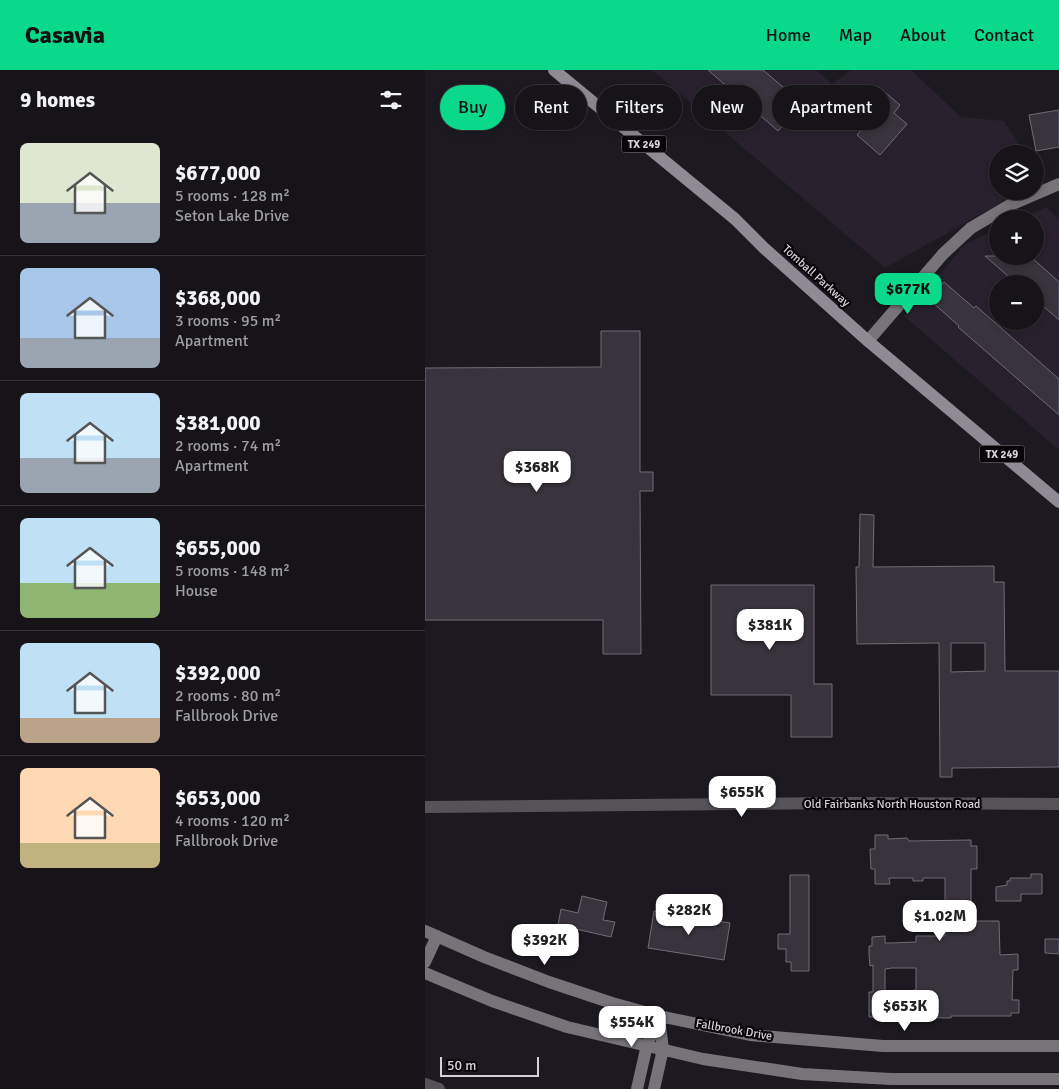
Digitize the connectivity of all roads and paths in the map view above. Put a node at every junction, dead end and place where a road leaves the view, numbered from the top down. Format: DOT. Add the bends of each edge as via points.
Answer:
graph roads {
  1 [pos="554,70"];
  2 [pos="1059,184"];
  3 [pos="868,341"];
  4 [pos="1059,502"];
  5 [pos="1059,804"];
  6 [pos="425,807"];
  7 [pos="431,934"];
  8 [pos="425,962"];
  9 [pos="425,973"];
  10 [pos="659,1016"];
  11 [pos="647,1045"];
  12 [pos="1059,1046"];
  13 [pos="663,1049"];
  14 [pos="1059,1079"];
  15 [pos="425,1084"];
  16 [pos="439,1089"];
  17 [pos="637,1089"];
  18 [pos="654,1089"];
  1 -- 3 [label="main road, Tomball Parkway / TX 249" via="735,219"];
  2 -- 3 [label="main road" via="1009,206 971,228 943,254"];
  3 -- 4 [label="main road, Tomball Parkway / TX 249"];
  5 -- 6 [label="street, Old Fairbanks North Houston Road"];
  7 -- 8 [label="main road"];
  7 -- 10 [label="main road, Fallbrook Drive" via="549,982"];
  9 -- 11 [label="main road" via="492,1001 567,1026"];
  10 -- 11 [label="main road"];
  10 -- 12 [label="main road, Fallbrook Drive" via="750,1035 867,1045"];
  10 -- 13 [label="main road"];
  11 -- 13 [label="main road"];
  11 -- 17 [label="main road"];
  13 -- 14 [label="main road" via="703,1059 802,1074 891,1079"];
  13 -- 18 [label="main road"];
  15 -- 16 [label="street"];
}
